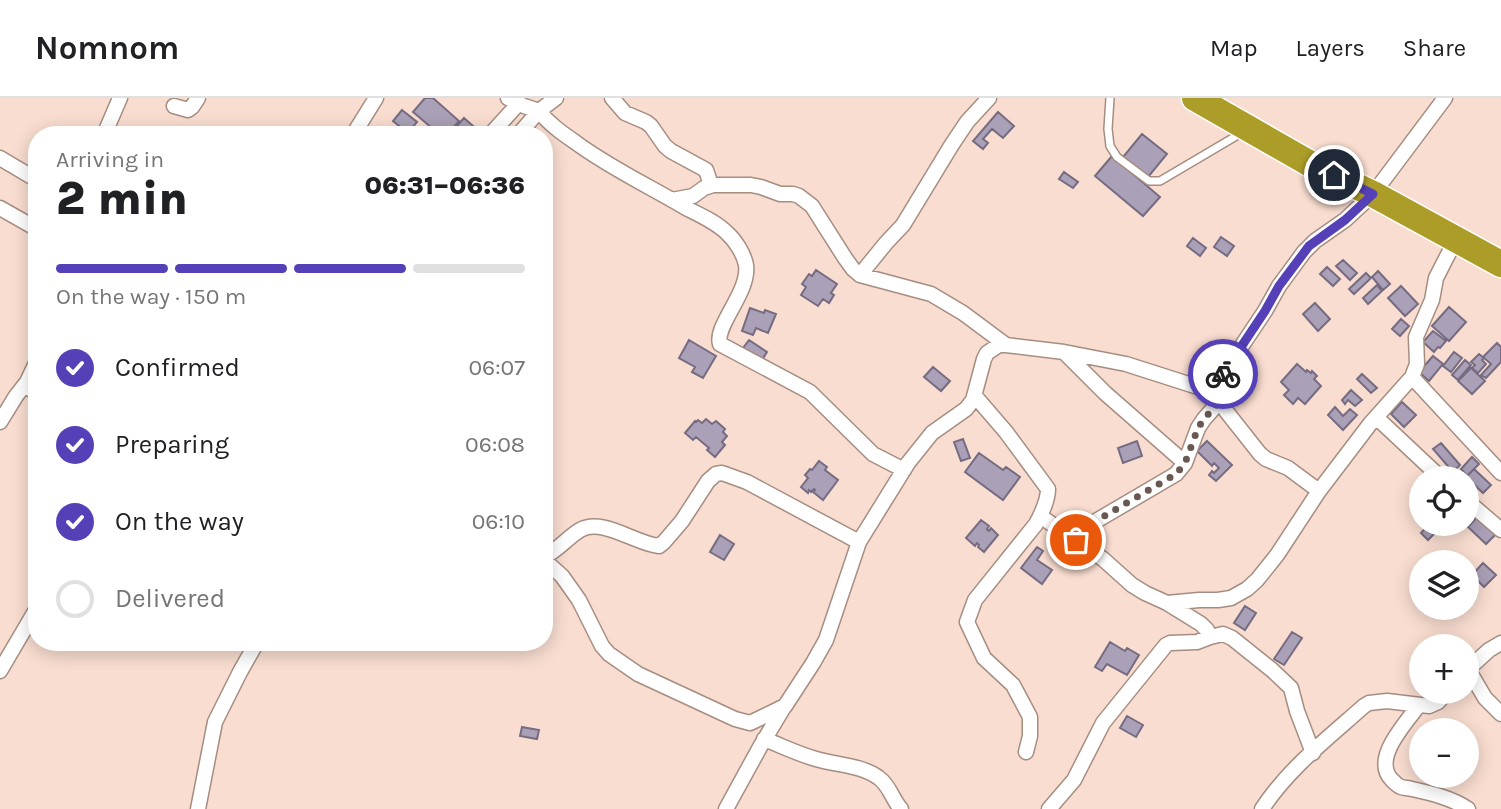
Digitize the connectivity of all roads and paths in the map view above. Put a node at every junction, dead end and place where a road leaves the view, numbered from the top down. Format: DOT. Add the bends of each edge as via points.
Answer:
graph roads {
  1 [pos="120,98"];
  2 [pos="198,98"];
  3 [pos="376,98"];
  4 [pos="556,98"];
  5 [pos="612,98"];
  6 [pos="989,98"];
  7 [pos="1110,98"];
  8 [pos="1195,98"];
  9 [pos="1445,98"];
  10 [pos="513,101"];
  11 [pos="174,106"];
  12 [pos="540,111"];
  13 [pos="108,126"];
  14 [pos="359,126"];
  15 [pos="496,126"];
  16 [pos="526,126"];
  17 [pos="1249,128"];
  18 [pos="0,158"];
  19 [pos="28,175"];
  20 [pos="711,186"];
  21 [pos="1373,194"];
  22 [pos="672,200"];
  23 [pos="0,208"];
  24 [pos="28,224"];
  25 [pos="1456,239"];
  26 [pos="1501,264"];
  27 [pos="860,275"];
  28 [pos="1006,345"];
  29 [pos="1064,352"];
  30 [pos="1412,377"];
  31 [pos="27,382"];
  32 [pos="1217,383"];
  33 [pos="28,386"];
  34 [pos="975,396"];
  35 [pos="1220,401"];
  36 [pos="1376,417"];
  37 [pos="0,422"];
  38 [pos="1185,463"];
  39 [pos="1428,466"];
  40 [pos="904,470"];
  41 [pos="1501,473"];
  42 [pos="1319,491"];
  43 [pos="1479,511"];
  44 [pos="1040,516"];
  45 [pos="1501,530"];
  46 [pos="1076,540"];
  47 [pos="859,542"];
  48 [pos="553,552"];
  49 [pos="553,567"];
  50 [pos="1167,603"];
  51 [pos="28,623"];
  52 [pos="1210,637"];
  53 [pos="1501,643"];
  54 [pos="252,651"];
  55 [pos="1479,659"];
  56 [pos="0,671"];
  57 [pos="1479,689"];
  58 [pos="1434,704"];
  59 [pos="1419,705"];
  60 [pos="785,706"];
  61 [pos="1501,714"];
  62 [pos="764,739"];
  63 [pos="1027,752"];
  64 [pos="1312,753"];
  65 [pos="1444,798"];
  66 [pos="198,809"];
  67 [pos="726,809"];
  68 [pos="901,809"];
  69 [pos="1049,809"];
  70 [pos="1262,809"];
  71 [pos="1432,809"];
  72 [pos="1468,809"];
  1 -- 13 [label="street"];
  2 -- 11 [label="street" via="188,110"];
  3 -- 14 [label="street"];
  4 -- 12 [label="street"];
  5 -- 20 [label="street" via="625,113 655,130 671,151 706,170"];
  6 -- 27 [label="street" via="956,138 903,225"];
  7 -- 17 [label="lane" via="1110,146 1117,157 1149,181 1160,181"];
  8 -- 17 [label="highway"];
  9 -- 21 [label="street"];
  10 -- 12 [label="street"];
  10 -- 15 [label="street"];
  12 -- 16 [label="street"];
  12 -- 22 [label="street" via="587,151"];
  17 -- 21 [label="highway"];
  18 -- 19 [label="street"];
  20 -- 22 [label="street"];
  20 -- 27 [label="street" via="751,185 800,196 812,206"];
  21 -- 25 [label="highway"];
  21 -- 32 [label="street" via="1304,252"];
  22 -- 40 [label="street" via="726,231 746,265 745,281 720,332 720,344 810,392 873,454"];
  23 -- 24 [label="street"];
  25 -- 26 [label="highway"];
  25 -- 30 [label="street" via="1436,278 1416,337 1417,364"];
  27 -- 28 [label="street" via="931,293"];
  28 -- 29 [label="street"];
  28 -- 34 [label="street" via="987,353"];
  29 -- 32 [label="street" via="1126,364 1201,388"];
  29 -- 38 [label="street"];
  30 -- 36 [label="street"];
  30 -- 41 [label="street"];
  31 -- 33 [label="street"];
  31 -- 37 [label="street"];
  32 -- 35 [label="street"];
  34 -- 40 [label="street" via="966,409 932,433"];
  34 -- 44 [label="street" via="1046,486 1048,494"];
  35 -- 38 [label="street" via="1198,428"];
  35 -- 42 [label="street" via="1260,454"];
  36 -- 39 [label="street"];
  36 -- 42 [label="street"];
  38 -- 46 [label="street" via="1176,474 1096,521"];
  40 -- 47 [label="street"];
  42 -- 50 [label="street" via="1277,555 1247,589 1231,598"];
  43 -- 45 [label="street"];
  44 -- 46 [label="street"];
  44 -- 63 [label="street" via="975,600 967,622 984,658 1013,685 1030,717"];
  46 -- 50 [label="street" via="1132,585"];
  47 -- 48 [label="street" via="722,473 708,481 682,521 659,545 588,527"];
  47 -- 60 [label="street" via="826,640"];
  49 -- 60 [label="street" via="579,600 602,646 638,674 745,723"];
  50 -- 52 [label="street" via="1201,624"];
  51 -- 56 [label="street"];
  52 -- 64 [label="street" via="1232,638 1288,685"];
  52 -- 69 [label="street" via="1166,645 1103,723 1074,780"];
  53 -- 55 [label="street"];
  54 -- 66 [label="street" via="215,722"];
  57 -- 61 [label="street"];
  58 -- 59 [label="street"];
  59 -- 64 [label="street" via="1366,704"];
  59 -- 65 [label="street" via="1394,739 1385,768 1400,787"];
  60 -- 62 [label="street"];
  62 -- 67 [label="street"];
  62 -- 68 [label="street" via="869,772 888,785"];
  64 -- 70 [label="street"];
  65 -- 71 [label="street"];
  65 -- 72 [label="street"];
}
